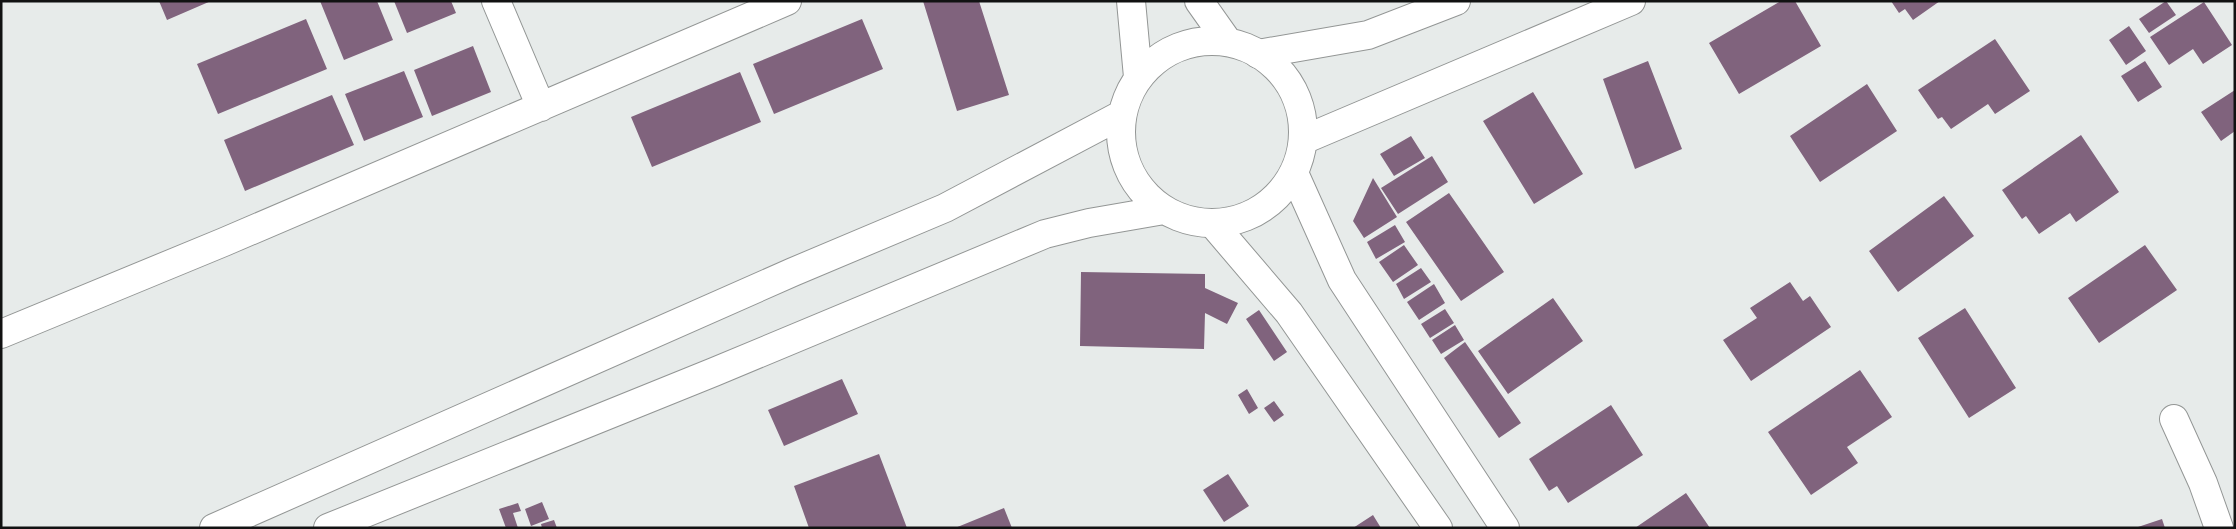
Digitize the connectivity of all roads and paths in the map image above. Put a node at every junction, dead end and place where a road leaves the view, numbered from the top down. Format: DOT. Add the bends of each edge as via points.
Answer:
graph roads {
  1 [pos="496,1"];
  2 [pos="787,1"];
  3 [pos="1131,1"];
  4 [pos="1199,1"];
  5 [pos="1456,1"];
  6 [pos="1631,1"];
  7 [pos="1228,42"];
  8 [pos="1258,54"];
  9 [pos="1138,77"];
  10 [pos="542,107"];
  11 [pos="1122,115"];
  12 [pos="1303,140"];
  13 [pos="1294,173"];
  14 [pos="1164,210"];
  15 [pos="1213,224"];
  16 [pos="1,334"];
  17 [pos="2174,418"];
  18 [pos="214,528"];
  19 [pos="328,528"];
  20 [pos="1438,528"];
  21 [pos="1504,528"];
  22 [pos="2219,528"];
  1 -- 10 [label="main road"];
  2 -- 10 [label="main road"];
  3 -- 9 [label="main road"];
  4 -- 7 [label="main road"];
  5 -- 8 [label="main road" via="1368,35"];
  6 -- 12 [label="main road"];
  7 -- 8 [label="main road"];
  7 -- 9 [label="main road" via="1202,41 1178,47 1155,59"];
  8 -- 12 [label="main road" via="1278,70 1293,90 1301,115"];
  9 -- 11 [label="main road" via="1127,95"];
  10 -- 16 [label="main road"];
  11 -- 14 [label="main road" via="1121,143 1128,169 1143,192"];
  11 -- 18 [label="main road" via="945,208"];
  12 -- 13 [label="main road"];
  13 -- 15 [label="main road" via="1280,194 1261,210 1238,220"];
  13 -- 21 [label="main road" via="1342,280"];
  14 -- 15 [label="main road" via="1188,221"];
  14 -- 19 [label="main road" via="1045,234"];
  15 -- 20 [label="main road" via="1289,313"];
  17 -- 22 [label="main road"];
}
